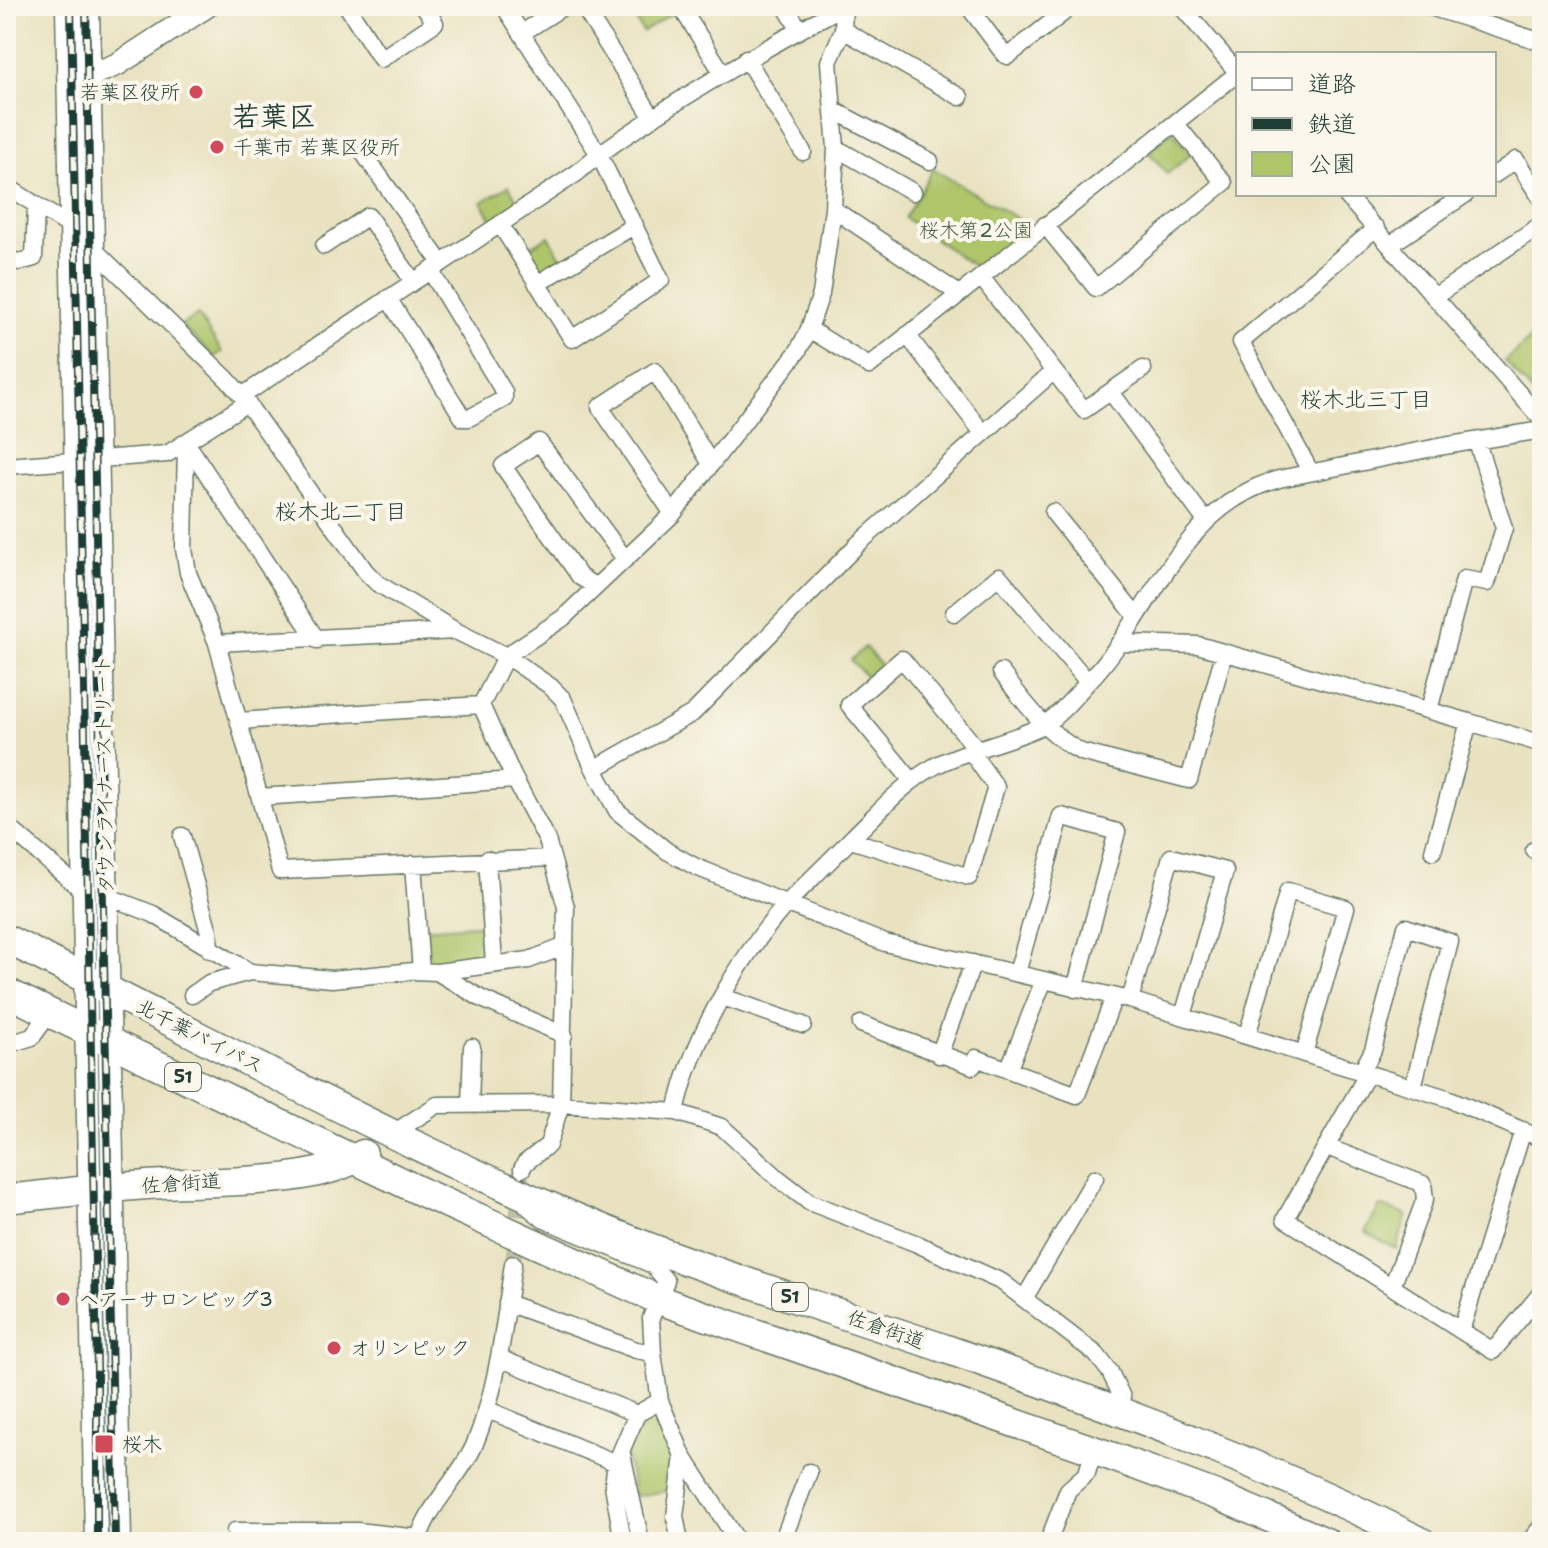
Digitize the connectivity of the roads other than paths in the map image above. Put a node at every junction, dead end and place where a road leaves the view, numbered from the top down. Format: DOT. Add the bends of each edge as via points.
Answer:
graph roads {
  1 [pos="67,6"];
  2 [pos="88,6"];
  3 [pos="207,6"];
  4 [pos="347,6"];
  5 [pos="424,6"];
  6 [pos="504,6"];
  7 [pos="564,6"];
  8 [pos="583,6"];
  9 [pos="680,6"];
  10 [pos="785,6"];
  11 [pos="844,6"];
  12 [pos="975,6"];
  13 [pos="1072,6"];
  14 [pos="1181,6"];
  15 [pos="1427,6"];
  16 [pos="1478,14"];
  17 [pos="800,30"];
  18 [pos="843,30"];
  19 [pos="522,33"];
  20 [pos="1542,42"];
  21 [pos="746,58"];
  22 [pos="1236,71"];
  23 [pos="722,72"];
  24 [pos="1236,75"];
  25 [pos="89,76"];
  26 [pos="960,97"];
  27 [pos="833,110"];
  28 [pos="653,118"];
  29 [pos="1175,123"];
  30 [pos="836,148"];
  31 [pos="803,152"];
  32 [pos="598,153"];
  33 [pos="364,154"];
  34 [pos="930,161"];
  35 [pos="1496,174"];
  36 [pos="6,186"];
  37 [pos="913,192"];
  38 [pos="1347,196"];
  39 [pos="1463,196"];
  40 [pos="1542,200"];
  41 [pos="36,205"];
  42 [pos="833,209"];
  43 [pos="500,224"];
  44 [pos="1542,224"];
  45 [pos="635,225"];
  46 [pos="1045,225"];
  47 [pos="71,227"];
  48 [pos="1376,228"];
  49 [pos="1390,245"];
  50 [pos="324,246"];
  51 [pos="94,250"];
  52 [pos="6,259"];
  53 [pos="435,266"];
  54 [pos="981,277"];
  55 [pos="413,281"];
  56 [pos="537,284"];
  57 [pos="959,294"];
  58 [pos="1434,297"];
  59 [pos="388,298"];
  60 [pos="809,329"];
  61 [pos="907,335"];
  62 [pos="1143,369"];
  63 [pos="1054,371"];
  64 [pos="1111,392"];
  65 [pos="244,399"];
  66 [pos="1542,420"];
  67 [pos="1542,430"];
  68 [pos="983,433"];
  69 [pos="186,442"];
  70 [pos="1477,442"];
  71 [pos="86,459"];
  72 [pos="711,464"];
  73 [pos="6,466"];
  74 [pos="1310,471"];
  75 [pos="1053,512"];
  76 [pos="673,514"];
  77 [pos="1205,520"];
  78 [pos="625,559"];
  79 [pos="595,586"];
  80 [pos="954,613"];
  81 [pos="1136,616"];
  82 [pos="456,631"];
  83 [pos="317,640"];
  84 [pos="217,643"];
  85 [pos="1121,643"];
  86 [pos="1224,653"];
  87 [pos="506,656"];
  88 [pos="1001,672"];
  89 [pos="1088,682"];
  90 [pos="481,705"];
  91 [pos="1429,710"];
  92 [pos="239,721"];
  93 [pos="1469,722"];
  94 [pos="1045,724"];
  95 [pos="1542,744"];
  96 [pos="974,751"];
  97 [pos="594,769"];
  98 [pos="515,780"];
  99 [pos="912,781"];
  100 [pos="260,797"];
  101 [pos="6,825"];
  102 [pos="182,836"];
  103 [pos="851,840"];
  104 [pos="1433,851"];
  105 [pos="552,858"];
  106 [pos="487,859"];
  107 [pos="413,864"];
  108 [pos="84,892"];
  109 [pos="107,896"];
  110 [pos="787,903"];
  111 [pos="6,939"];
  112 [pos="563,947"];
  113 [pos="210,950"];
  114 [pos="973,963"];
  115 [pos="494,964"];
  116 [pos="429,971"];
  117 [pos="250,972"];
  118 [pos="1017,973"];
  119 [pos="1044,980"];
  120 [pos="97,983"];
  121 [pos="1075,989"];
  122 [pos="6,992"];
  123 [pos="192,995"];
  124 [pos="723,997"];
  125 [pos="1122,999"];
  126 [pos="49,1014"];
  127 [pos="1183,1016"];
  128 [pos="861,1024"];
  129 [pos="803,1025"];
  130 [pos="564,1035"];
  131 [pos="1247,1036"];
  132 [pos="98,1037"];
  133 [pos="6,1045"];
  134 [pos="472,1047"];
  135 [pos="1304,1054"];
  136 [pos="939,1055"];
  137 [pos="1009,1068"];
  138 [pos="1365,1072"];
  139 [pos="1413,1087"];
  140 [pos="561,1104"];
  141 [pos="470,1105"];
  142 [pos="676,1112"];
  143 [pos="1523,1130"];
  144 [pos="392,1134"];
  145 [pos="1542,1139"];
  146 [pos="1327,1147"];
  147 [pos="355,1160"];
  148 [pos="522,1169"];
  149 [pos="1095,1178"];
  150 [pos="494,1180"];
  151 [pos="100,1189"];
  152 [pos="6,1199"];
  153 [pos="513,1264"];
  154 [pos="1392,1287"];
  155 [pos="1542,1292"];
  156 [pos="1024,1299"];
  157 [pos="659,1300"];
  158 [pos="507,1303"];
  159 [pos="1461,1331"];
  160 [pos="653,1353"];
  161 [pos="499,1358"];
  162 [pos="660,1401"];
  163 [pos="1114,1408"];
  164 [pos="488,1410"];
  165 [pos="637,1414"];
  166 [pos="1094,1450"];
  167 [pos="618,1456"];
  168 [pos="683,1456"];
  169 [pos="809,1472"];
  170 [pos="1542,1526"];
  171 [pos="235,1531"];
  172 [pos="1387,1534"];
  173 [pos="418,1540"];
  174 [pos="96,1542"];
  175 [pos="120,1542"];
  176 [pos="623,1542"];
  177 [pos="641,1542"];
  178 [pos="680,1542"];
  179 [pos="738,1542"];
  180 [pos="782,1542"];
  181 [pos="1048,1542"];
  182 [pos="1326,1542"];
  183 [pos="1422,1542"];
  184 [pos="1529,1542"];
  1 -- 47 [label="street, タウンライナーストリート"];
  2 -- 25 [label="street, タウンライナーストリート"];
  3 -- 25 [label="street" via="118,64"];
  4 -- 5 [label="street" via="381,59 435,23"];
  6 -- 19 [label="street"];
  7 -- 19 [label="street"];
  8 -- 28 [label="street"];
  9 -- 23 [label="street"];
  10 -- 17 [label="street"];
  11 -- 17 [label="street"];
  11 -- 18 [label="street"];
  12 -- 13 [label="street" via="972,11 1008,56"];
  14 -- 22 [label="street"];
  15 -- 16 [label="street"];
  16 -- 20 [label="street"];
  17 -- 21 [label="street"];
  18 -- 26 [label="street"];
  18 -- 27 [label="street" via="829,62"];
  19 -- 32 [label="street"];
  21 -- 23 [label="street"];
  21 -- 31 [label="street"];
  23 -- 28 [label="street"];
  24 -- 29 [label="street"];
  25 -- 51 [label="street, タウンライナーストリート"];
  27 -- 30 [label="street"];
  27 -- 34 [label="street"];
  28 -- 32 [label="street"];
  29 -- 46 [label="street"];
  29 -- 46 [label="street" via="1224,183 1096,288"];
  30 -- 37 [label="street"];
  30 -- 42 [label="street"];
  32 -- 43 [label="street"];
  32 -- 45 [label="street"];
  33 -- 53 [label="street"];
  35 -- 40 [label="street" via="1516,160"];
  36 -- 41 [label="street"];
  38 -- 48 [label="street"];
  39 -- 49 [label="street"];
  41 -- 47 [label="street"];
  41 -- 52 [label="street" via="34,258"];
  42 -- 57 [label="street"];
  42 -- 60 [label="street" via="821,294"];
  43 -- 53 [label="street"];
  43 -- 56 [label="street"];
  44 -- 58 [label="street"];
  45 -- 56 [label="street"];
  45 -- 56 [label="street" via="661,280 572,339"];
  46 -- 54 [label="street"];
  47 -- 51 [label="street"];
  47 -- 71 [label="street, タウンライナーストリート"];
  48 -- 49 [label="street"];
  48 -- 74 [label="street" via="1241,342"];
  49 -- 58 [label="street"];
  50 -- 55 [label="street" via="368,216"];
  51 -- 65 [label="street"];
  51 -- 71 [label="street, タウンライナーストリート"];
  53 -- 55 [label="street"];
  53 -- 59 [label="street" via="504,399 463,418"];
  54 -- 57 [label="street"];
  54 -- 63 [label="street"];
  55 -- 59 [label="street"];
  57 -- 61 [label="street"];
  58 -- 66 [label="street"];
  59 -- 65 [label="street"];
  60 -- 61 [label="street" via="869,366"];
  60 -- 72 [label="street" via="778,380"];
  61 -- 68 [label="street"];
  62 -- 64 [label="street"];
  63 -- 64 [label="street" via="1084,410"];
  63 -- 68 [label="street"];
  64 -- 77 [label="street"];
  65 -- 69 [label="street"];
  65 -- 82 [label="street" via="366,572"];
  67 -- 70 [label="street"];
  68 -- 97 [label="street" via="857,545 693,713"];
  69 -- 71 [label="street" via="167,454"];
  69 -- 83 [label="street"];
  69 -- 84 [label="street" via="184,549 188,573"];
  70 -- 74 [label="street"];
  70 -- 91 [label="street" via="1504,528 1487,583 1464,579"];
  71 -- 73 [label="street"];
  71 -- 108 [label="street, タウンライナーストリート"];
  71 -- 109 [label="street, タウンライナーストリート"];
  72 -- 76 [label="street"];
  72 -- 76 [label="street" via="655,371 600,407"];
  74 -- 77 [label="street" via="1266,482"];
  75 -- 81 [label="street"];
  76 -- 78 [label="street"];
  77 -- 81 [label="street"];
  78 -- 79 [label="street"];
  78 -- 79 [label="street" via="539,442 503,466 580,577"];
  79 -- 87 [label="street" via="563,618"];
  80 -- 89 [label="street" via="999,576"];
  81 -- 85 [label="street"];
  82 -- 83 [label="street"];
  82 -- 87 [label="street"];
  83 -- 84 [label="street"];
  84 -- 92 [label="street"];
  85 -- 86 [label="street" via="1198,645"];
  85 -- 89 [label="street"];
  86 -- 91 [label="street"];
  86 -- 94 [label="street" via="1189,780 1081,752"];
  87 -- 90 [label="street"];
  87 -- 97 [label="street" via="563,699"];
  88 -- 94 [label="street"];
  89 -- 94 [label="street"];
  90 -- 92 [label="street"];
  90 -- 98 [label="street"];
  91 -- 93 [label="street"];
  92 -- 100 [label="street"];
  93 -- 95 [label="street"];
  93 -- 104 [label="street"];
  94 -- 96 [label="street"];
  96 -- 99 [label="street"];
  96 -- 99 [label="street" via="902,659 849,705"];
  96 -- 103 [label="street" via="996,787 969,877"];
  97 -- 110 [label="street" via="617,811 667,851"];
  98 -- 100 [label="street"];
  98 -- 105 [label="street"];
  99 -- 103 [label="street"];
  100 -- 107 [label="street" via="280,871"];
  101 -- 108 [label="street"];
  102 -- 113 [label="street"];
  103 -- 110 [label="street"];
  105 -- 106 [label="street"];
  105 -- 112 [label="street" via="566,907"];
  106 -- 107 [label="street"];
  106 -- 115 [label="street"];
  107 -- 116 [label="street"];
  108 -- 120 [label="street, タウンライナーストリート"];
  109 -- 113 [label="street" via="153,914"];
  109 -- 120 [label="street, タウンライナーストリート"];
  110 -- 114 [label="street" via="885,943"];
  110 -- 124 [label="street"];
  111 -- 120 [label="highway, 北千葉バイパス / 51"];
  112 -- 115 [label="street" via="529,960"];
  112 -- 130 [label="street"];
  113 -- 117 [label="street"];
  114 -- 118 [label="street"];
  114 -- 136 [label="street"];
  115 -- 116 [label="street"];
  116 -- 117 [label="street" via="332,979"];
  116 -- 130 [label="street"];
  117 -- 123 [label="street" via="209,983"];
  118 -- 119 [label="street"];
  118 -- 121 [label="street" via="1061,816 1117,832"];
  119 -- 121 [label="street"];
  119 -- 137 [label="street"];
  120 -- 132 [label="street, タウンライナーストリート"];
  120 -- 144 [label="highway, 北千葉バイパス / 51"];
  121 -- 125 [label="street"];
  122 -- 126 [label="highway, 51"];
  124 -- 129 [label="street"];
  124 -- 142 [label="street" via="689,1063"];
  125 -- 127 [label="street"];
  125 -- 127 [label="street" via="1171,857 1225,871"];
  125 -- 137 [label="street" via="1077,1095"];
  126 -- 132 [label="highway, 51"];
  126 -- 133 [label="street" via="32,1037"];
  127 -- 131 [label="street"];
  128 -- 136 [label="street"];
  130 -- 140 [label="street"];
  131 -- 135 [label="street"];
  131 -- 135 [label="street" via="1288,891 1346,908"];
  132 -- 147 [label="highway, 51"];
  132 -- 151 [label="street, タウンライナーストリート"];
  134 -- 141 [label="street"];
  135 -- 138 [label="street"];
  136 -- 137 [label="street" via="973,1066 976,1058"];
  138 -- 139 [label="street"];
  138 -- 139 [label="street" via="1406,927 1450,942"];
  138 -- 146 [label="street"];
  139 -- 143 [label="street"];
  140 -- 141 [label="street"];
  140 -- 142 [label="street"];
  140 -- 148 [label="street" via="548,1145"];
  141 -- 144 [label="street" via="437,1105"];
  142 -- 156 [label="street" via="722,1127 809,1202 1002,1282"];
  143 -- 145 [label="street"];
  143 -- 159 [label="street"];
  144 -- 147 [label="highway, 佐倉街道"];
  144 -- 150 [label="highway, 佐倉街道 / 51"];
  146 -- 154 [label="street" via="1285,1219"];
  146 -- 154 [label="street" via="1423,1184 1425,1199"];
  147 -- 151 [label="highway, 佐倉街道" via="303,1176"];
  147 -- 157 [label="highway, 51"];
  149 -- 156 [label="street"];
  150 -- 157 [label="street" via="543,1219 653,1265 666,1281"];
  150 -- 163 [label="highway, 佐倉街道 / 51" via="647,1246"];
  151 -- 152 [label="highway, 佐倉街道"];
  151 -- 174 [label="street, タウンライナーストリート"];
  151 -- 175 [label="street, タウンライナーストリート" via="117,1368"];
  153 -- 158 [label="street"];
  154 -- 159 [label="street"];
  155 -- 159 [label="street" via="1493,1351"];
  156 -- 163 [label="street" via="1096,1354 1122,1397"];
  157 -- 160 [label="street" via="651,1318"];
  157 -- 166 [label="highway, 51"];
  158 -- 160 [label="street"];
  158 -- 161 [label="street"];
  160 -- 162 [label="street"];
  161 -- 164 [label="street"];
  161 -- 165 [label="street"];
  162 -- 165 [label="street"];
  162 -- 168 [label="street"];
  163 -- 172 [label="highway, 佐倉街道 / 51" via="1288,1480"];
  164 -- 167 [label="street"];
  164 -- 173 [label="street" via="472,1449"];
  165 -- 167 [label="street"];
  166 -- 181 [label="street" via="1087,1473 1068,1490"];
  166 -- 182 [label="highway, 51"];
  167 -- 176 [label="street" via="613,1485"];
  167 -- 177 [label="street"];
  168 -- 178 [label="street" via="675,1516"];
  168 -- 179 [label="street"];
  169 -- 180 [label="street"];
  170 -- 184 [label="street"];
  171 -- 173 [label="street" via="357,1531"];
  172 -- 183 [label="highway, 佐倉街道 / 51"];
}
